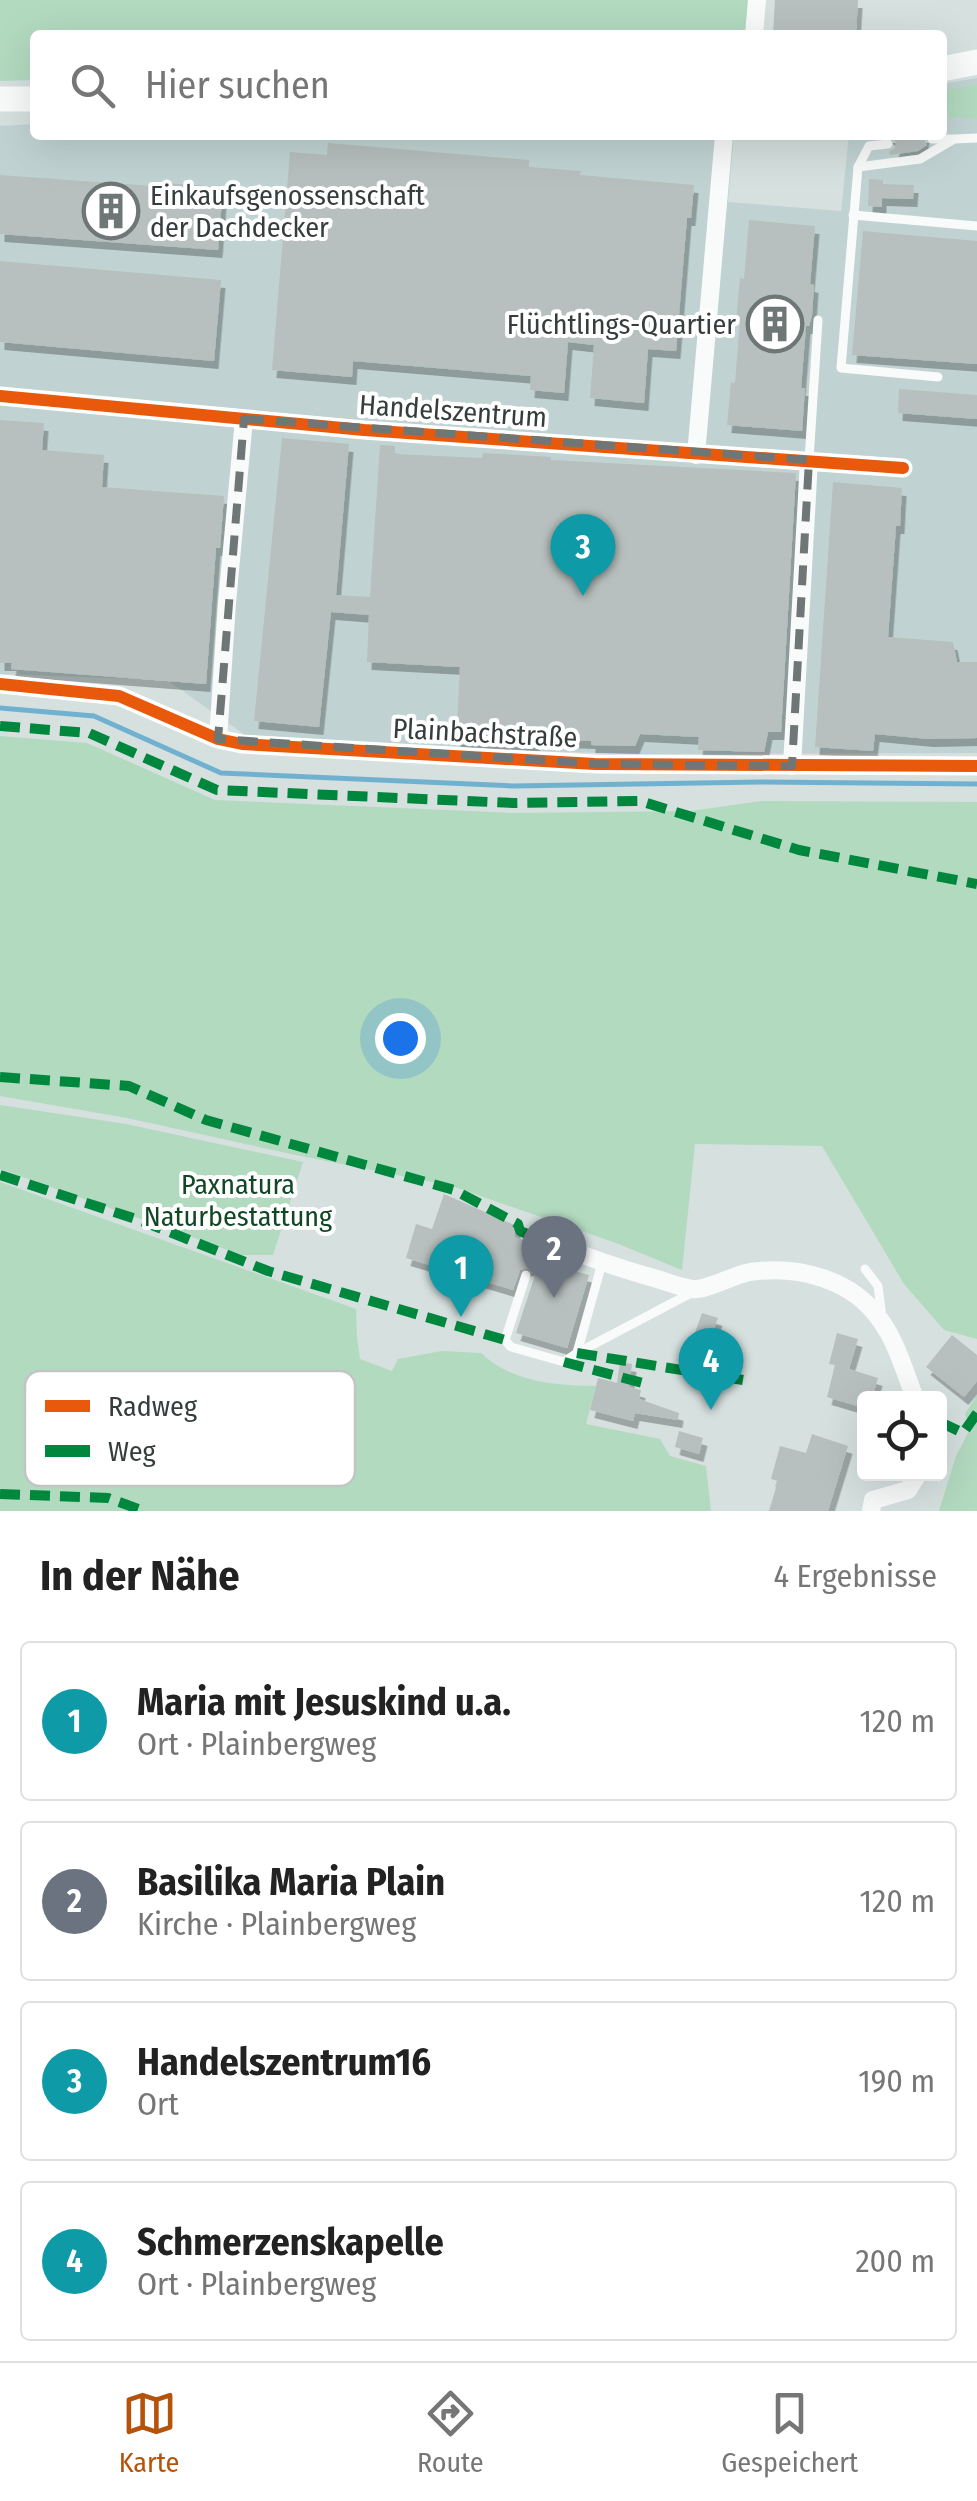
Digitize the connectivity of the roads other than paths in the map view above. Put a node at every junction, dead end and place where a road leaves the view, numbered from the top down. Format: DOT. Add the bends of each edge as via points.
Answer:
graph roads {
  1 [pos="756,0"];
  2 [pos="754,30"];
  3 [pos="977,62"];
  4 [pos="947,68"];
  5 [pos="0,98"];
  6 [pos="30,98"];
  7 [pos="977,138"];
  8 [pos="724,140"];
  9 [pos="947,140"];
  10 [pos="954,140"];
  11 [pos="888,144"];
  12 [pos="876,165"];
  13 [pos="858,167"];
  14 [pos="876,180"];
  15 [pos="854,215"];
  16 [pos="977,226"];
  17 [pos="818,320"];
  18 [pos="938,377"];
  19 [pos="0,396"];
  20 [pos="244,419"];
  21 [pos="696,454"];
  22 [pos="809,460"];
  23 [pos="902,468"];
  24 [pos="0,684"];
  25 [pos="218,739"];
  26 [pos="792,766"];
  27 [pos="977,766"];
  28 [pos="538,1238"];
  29 [pos="531,1258"];
  30 [pos="602,1264"];
  31 [pos="866,1269"];
  32 [pos="526,1274"];
  33 [pos="696,1290"];
  34 [pos="883,1323"];
  35 [pos="577,1353"];
  36 [pos="913,1391"];
  37 [pos="914,1481"];
  38 [pos="870,1511"];
  1 -- 2 [label="street"];
  3 -- 4 [label="main road"];
  5 -- 6 [label="main road"];
  7 -- 10 [label="lane"];
  8 -- 21 [label="street"];
  9 -- 10 [label="lane"];
  10 -- 12 [label="lane" via="920,159"];
  11 -- 13 [label="lane" via="869,146"];
  12 -- 13 [label="lane"];
  12 -- 14 [label="lane"];
  13 -- 15 [label="lane"];
  15 -- 16 [label="lane"];
  15 -- 18 [label="lane" via="841,368"];
  17 -- 22 [label="lane"];
  19 -- 20 [label="street, Handelszentrum"];
  20 -- 21 [label="street, Handelszentrum"];
  20 -- 25 [label="street"];
  21 -- 22 [label="street, Handelszentrum"];
  22 -- 23 [label="street, Handelszentrum"];
  22 -- 26 [label="street"];
  24 -- 25 [label="street, Plainbachstraße" via="119,696"];
  25 -- 26 [label="street, Plainbachstraße" via="595,764"];
  26 -- 27 [label="street, Plainbachstraße"];
  28 -- 29 [label="lane"];
  28 -- 30 [label="street"];
  30 -- 33 [label="street"];
  30 -- 35 [label="lane"];
  31 -- 34 [label="lane" via="878,1286"];
  32 -- 35 [label="lane" via="505,1340 564,1362"];
  33 -- 34 [label="street" via="737,1274 805,1273 840,1285"];
  33 -- 35 [label="lane"];
  34 -- 36 [label="street"];
  37 -- 38 [label="street" via="908,1490 872,1500"];
}
